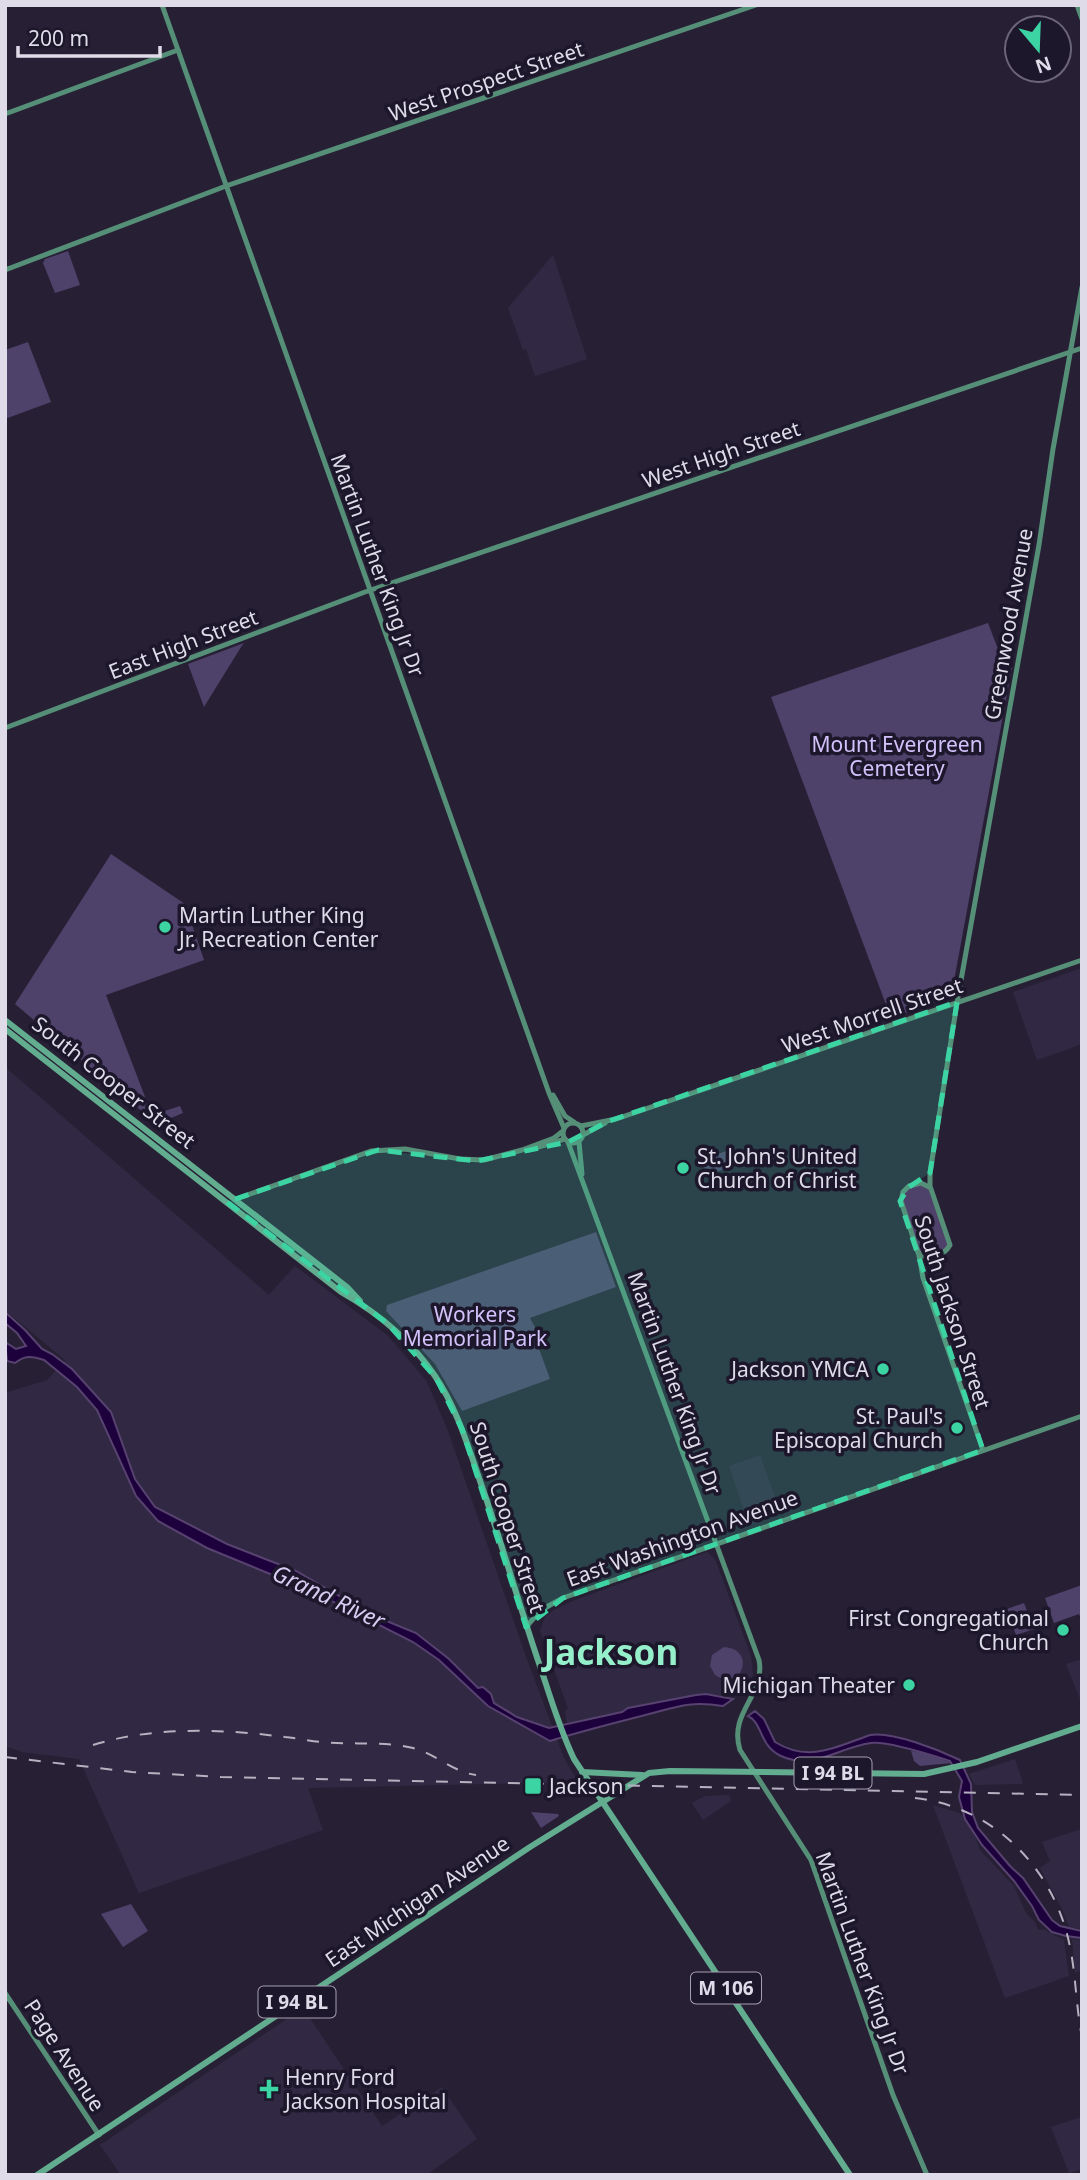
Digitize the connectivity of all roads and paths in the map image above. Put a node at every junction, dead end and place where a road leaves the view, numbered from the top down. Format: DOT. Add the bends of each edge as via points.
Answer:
graph roads {
  1 [pos="162,5"];
  2 [pos="756,5"];
  3 [pos="1077,5"];
  4 [pos="1082,19"];
  5 [pos="178,50"];
  6 [pos="5,114"];
  7 [pos="226,186"];
  8 [pos="5,270"];
  9 [pos="1082,287"];
  10 [pos="1082,348"];
  11 [pos="1070,352"];
  12 [pos="371,590"];
  13 [pos="5,728"];
  14 [pos="1082,960"];
  15 [pos="957,1002"];
  16 [pos="5,1020"];
  17 [pos="5,1029"];
  18 [pos="549,1090"];
  19 [pos="608,1121"];
  20 [pos="574,1122"];
  21 [pos="581,1126"];
  22 [pos="564,1130"];
  23 [pos="583,1135"];
  24 [pos="567,1141"];
  25 [pos="579,1142"];
  26 [pos="522,1150"];
  27 [pos="930,1173"];
  28 [pos="583,1181"];
  29 [pos="918,1184"];
  30 [pos="931,1189"];
  31 [pos="236,1199"];
  32 [pos="227,1202"];
  33 [pos="918,1252"];
  34 [pos="929,1258"];
  35 [pos="920,1266"];
  36 [pos="363,1305"];
  37 [pos="1082,1416"];
  38 [pos="983,1450"];
  39 [pos="716,1543"];
  40 [pos="526,1627"];
  41 [pos="1081,1726"];
  42 [pos="582,1772"];
  43 [pos="753,1772"];
  44 [pos="644,1775"];
  45 [pos="601,1802"];
  46 [pos="5,1993"];
  47 [pos="99,2135"];
  48 [pos="37,2175"];
  49 [pos="850,2175"];
  50 [pos="927,2175"];
  1 -- 5 [label="street, Martin Luther King Jr Dr"];
  2 -- 7 [label="street, West Prospect Street"];
  3 -- 4 [label="street"];
  5 -- 6 [label="street"];
  5 -- 7 [label="street, Martin Luther King Jr Dr"];
  7 -- 8 [label="street, West Prospect Street"];
  7 -- 12 [label="street, Martin Luther King Jr Dr"];
  9 -- 11 [label="street, Greenwood Avenue"];
  10 -- 11 [label="street, West High Street"];
  11 -- 12 [label="street, West High Street"];
  11 -- 15 [label="street, Greenwood Avenue"];
  12 -- 13 [label="street, East High Street"];
  12 -- 18 [label="street, Martin Luther King Jr Dr"];
  14 -- 15 [label="street, West Morrell Street"];
  15 -- 19 [label="street, West Morrell Street"];
  15 -- 27 [label="street, Greenwood Avenue"];
  16 -- 31 [label="main road, South Cooper Street"];
  17 -- 32 [label="main road, South Cooper Street"];
  18 -- 20 [label="street, Martin Luther King Jr Dr"];
  18 -- 22 [label="street, Martin Luther King Jr Dr"];
  19 -- 21 [label="street"];
  19 -- 23 [label="street"];
  20 -- 21 [label="street"];
  20 -- 22 [label="street"];
  21 -- 23 [label="street"];
  22 -- 24 [label="street"];
  22 -- 26 [label="street"];
  23 -- 25 [label="street"];
  24 -- 25 [label="street"];
  24 -- 26 [label="street"];
  24 -- 28 [label="street, Martin Luther King Jr Dr"];
  25 -- 28 [label="street, Martin Luther King Jr Dr"];
  26 -- 31 [label="street" via="477,1161 405,1149 379,1150"];
  27 -- 29 [label="street"];
  27 -- 30 [label="street, Greenwood Avenue"];
  28 -- 39 [label="street, Martin Luther King Jr Dr"];
  29 -- 30 [label="street"];
  29 -- 33 [label="street, South Jackson Street" via="909,1186 901,1203"];
  30 -- 34 [label="street, Greenwood Avenue" via="950,1243 946,1251"];
  31 -- 32 [label="main road"];
  31 -- 36 [label="main road, South Cooper Street" via="347,1286"];
  32 -- 36 [label="main road, South Cooper Street"];
  33 -- 34 [label="street"];
  33 -- 35 [label="street, South Jackson Street"];
  34 -- 35 [label="street"];
  35 -- 38 [label="street, South Jackson Street"];
  36 -- 40 [label="main road, South Cooper Street" via="411,1345 449,1400 497,1528"];
  37 -- 38 [label="street, East Washington Avenue"];
  38 -- 39 [label="street, East Washington Avenue"];
  39 -- 40 [label="street, East Washington Avenue" via="558,1600"];
  39 -- 43 [label="street, Martin Luther King Jr Dr" via="761,1668 737,1731 740,1750"];
  40 -- 42 [label="main road, South Cooper Street" via="564,1738"];
  41 -- 43 [label="main road, I 94 BL" via="950,1770 912,1774"];
  42 -- 44 [label="main road"];
  42 -- 45 [label="main road, South Cooper Street"];
  43 -- 44 [label="main road, I 94 BL" via="662,1771"];
  43 -- 50 [label="street, Martin Luther King Jr Dr" via="810,1856 893,2095"];
  44 -- 45 [label="main road, East Michigan Avenue / I 94 BL"];
  45 -- 47 [label="main road, East Michigan Avenue / I 94 BL"];
  45 -- 49 [label="main road, M 106"];
  46 -- 47 [label="street, Page Avenue"];
  47 -- 48 [label="main road, East Michigan Avenue / I 94 BL"];
}
